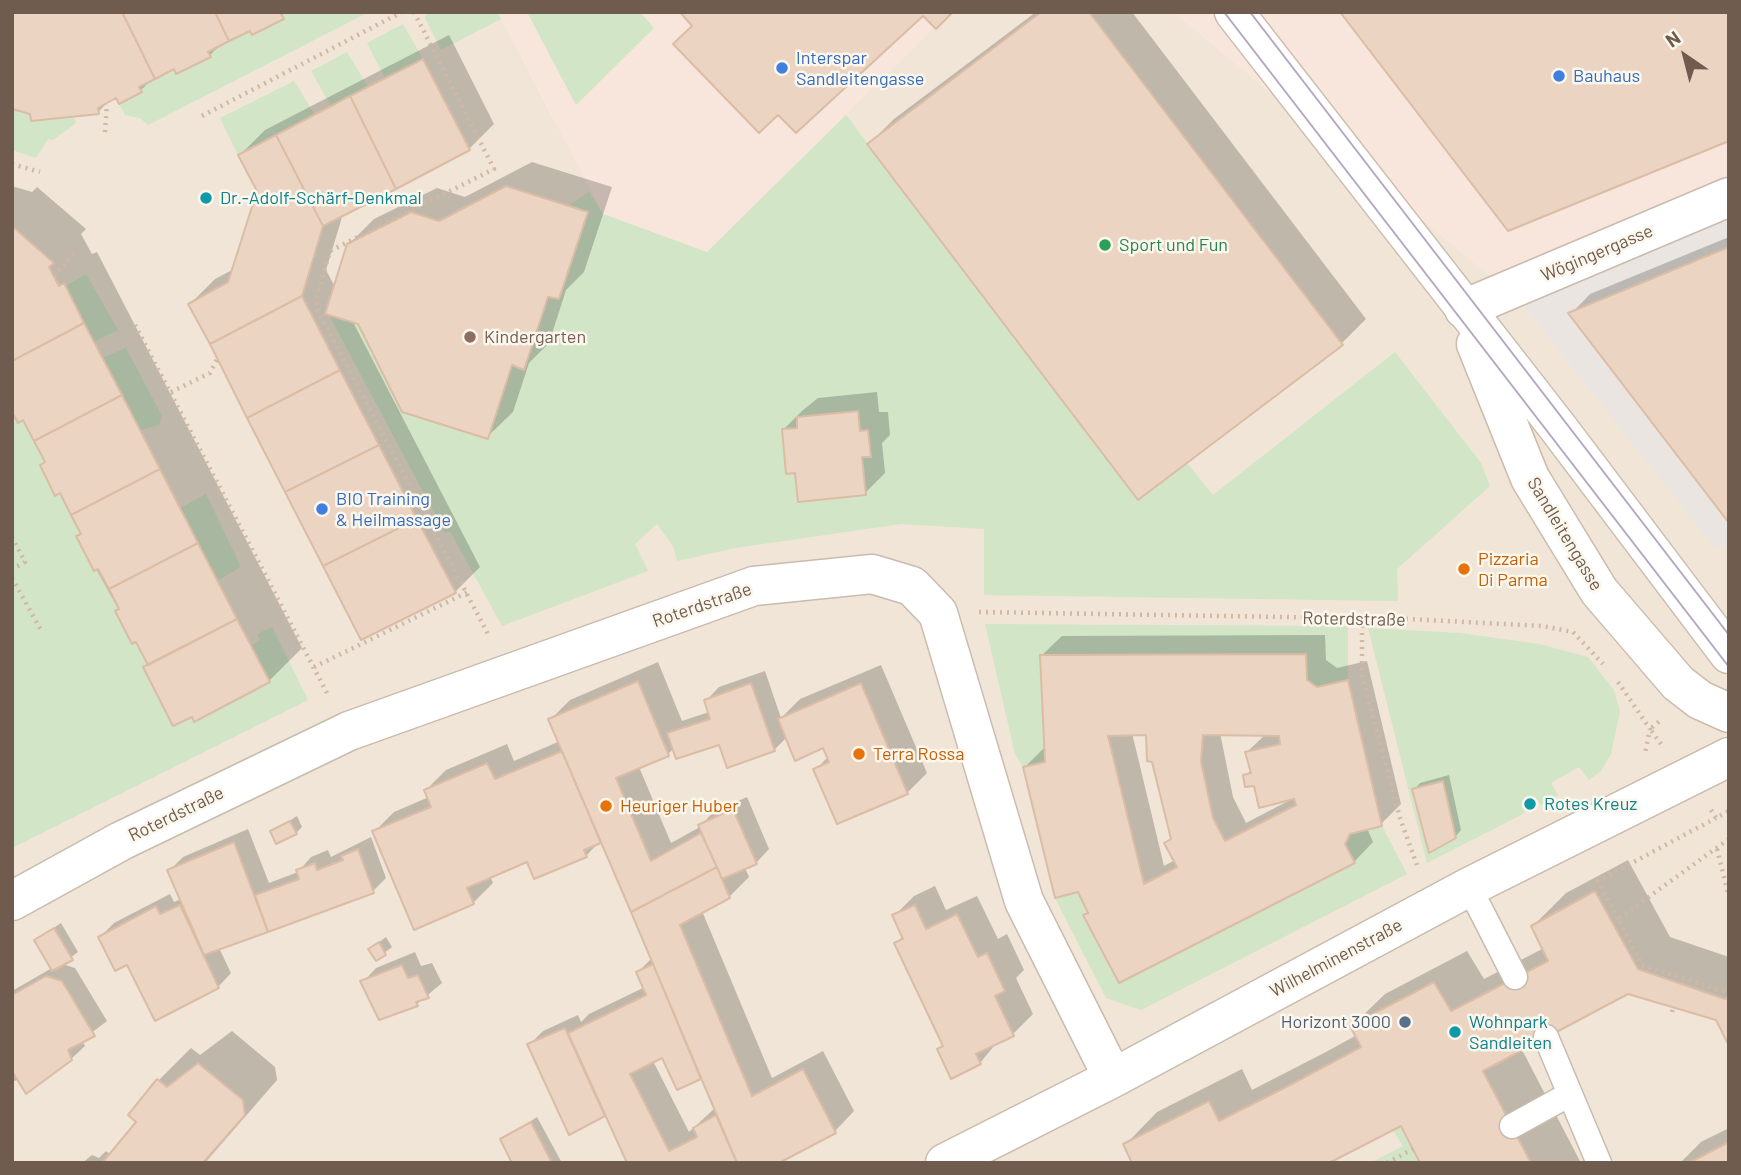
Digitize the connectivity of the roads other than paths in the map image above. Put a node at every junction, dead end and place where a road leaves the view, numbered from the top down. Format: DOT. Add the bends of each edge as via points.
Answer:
graph roads {
  1 [pos="1234,12"];
  2 [pos="1729,198"];
  3 [pos="1464,309"];
  4 [pos="1729,654"];
  5 [pos="1729,713"];
  6 [pos="1729,757"];
  7 [pos="1469,887"];
  8 [pos="12,901"];
  9 [pos="1516,978"];
  10 [pos="1546,1037"];
  11 [pos="1113,1078"];
  12 [pos="1570,1094"];
  13 [pos="1512,1126"];
  14 [pos="945,1163"];
  15 [pos="1599,1163"];
  1 -- 3 [label="street, Sandleitengasse"];
  2 -- 3 [label="street, Wögingergasse"];
  3 -- 4 [label="street, Sandleitengasse"];
  3 -- 5 [label="street, Sandleitengasse" via="1530,478 1600,591 1678,683"];
  6 -- 7 [label="street, Wilhelminenstraße"];
  7 -- 9 [label="lane"];
  7 -- 11 [label="street, Wilhelminenstraße"];
  8 -- 11 [label="street, Roterdstraße" via="121,841 349,731 754,586 872,574 912,586 938,613 1024,901"];
  10 -- 12 [label="lane"];
  11 -- 14 [label="street, Wilhelminenstraße"];
  12 -- 13 [label="lane"];
  12 -- 15 [label="lane"];
}
